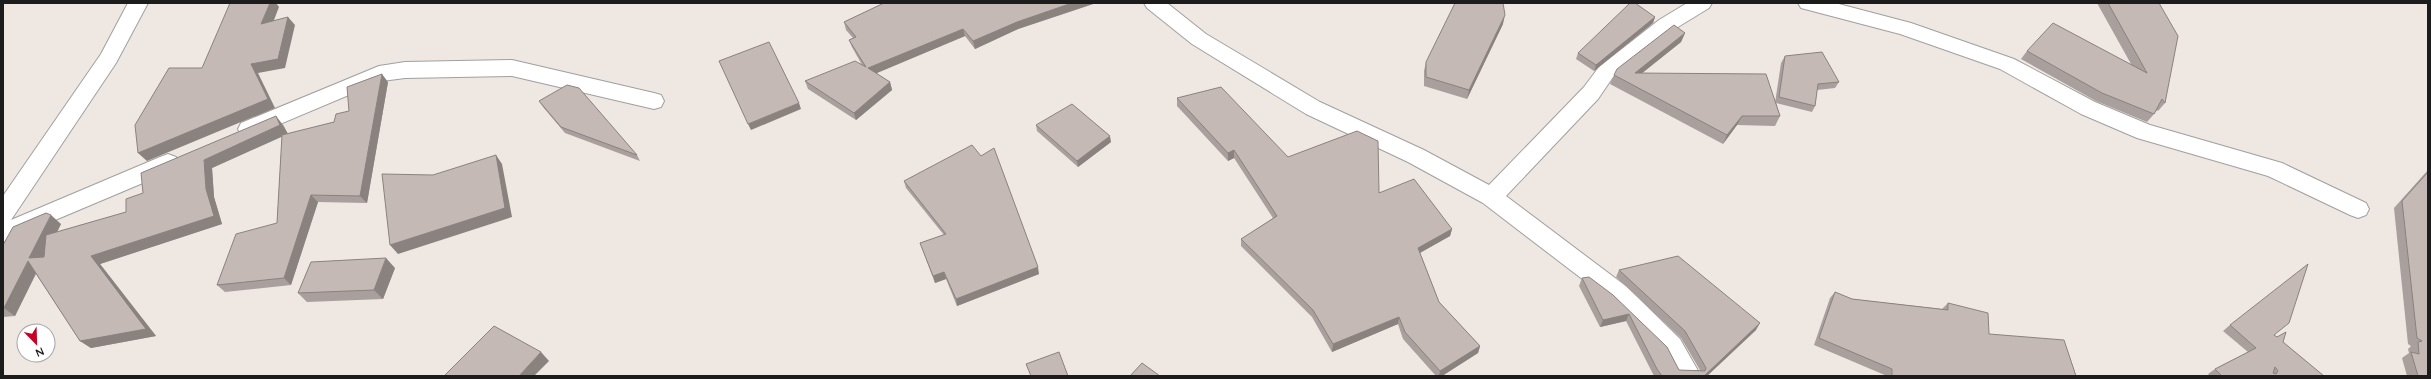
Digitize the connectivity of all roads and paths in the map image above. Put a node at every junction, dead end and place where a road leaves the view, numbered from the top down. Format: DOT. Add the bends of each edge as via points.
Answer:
graph roads {
  1 [pos="138,3"];
  2 [pos="1154,3"];
  3 [pos="1702,3"];
  4 [pos="1808,3"];
  5 [pos="654,101"];
  6 [pos="227,138"];
  7 [pos="184,156"];
  8 [pos="1491,197"];
  9 [pos="2358,209"];
  10 [pos="3,214"];
  11 [pos="3,233"];
  12 [pos="1689,376"];
  1 -- 10 [label="street" via="109,58"];
  2 -- 8 [label="street" via="1199,38 1313,108 1416,156"];
  3 -- 8 [label="street" via="1666,25 1606,72 1591,93"];
  4 -- 9 [label="street" via="1904,28 2007,64 2088,108 2138,129 2274,168"];
  5 -- 6 [label="street" via="512,68 406,70 379,74"];
  7 -- 11 [label="street"];
  8 -- 12 [label="street" via="1618,294 1672,346"];
}
